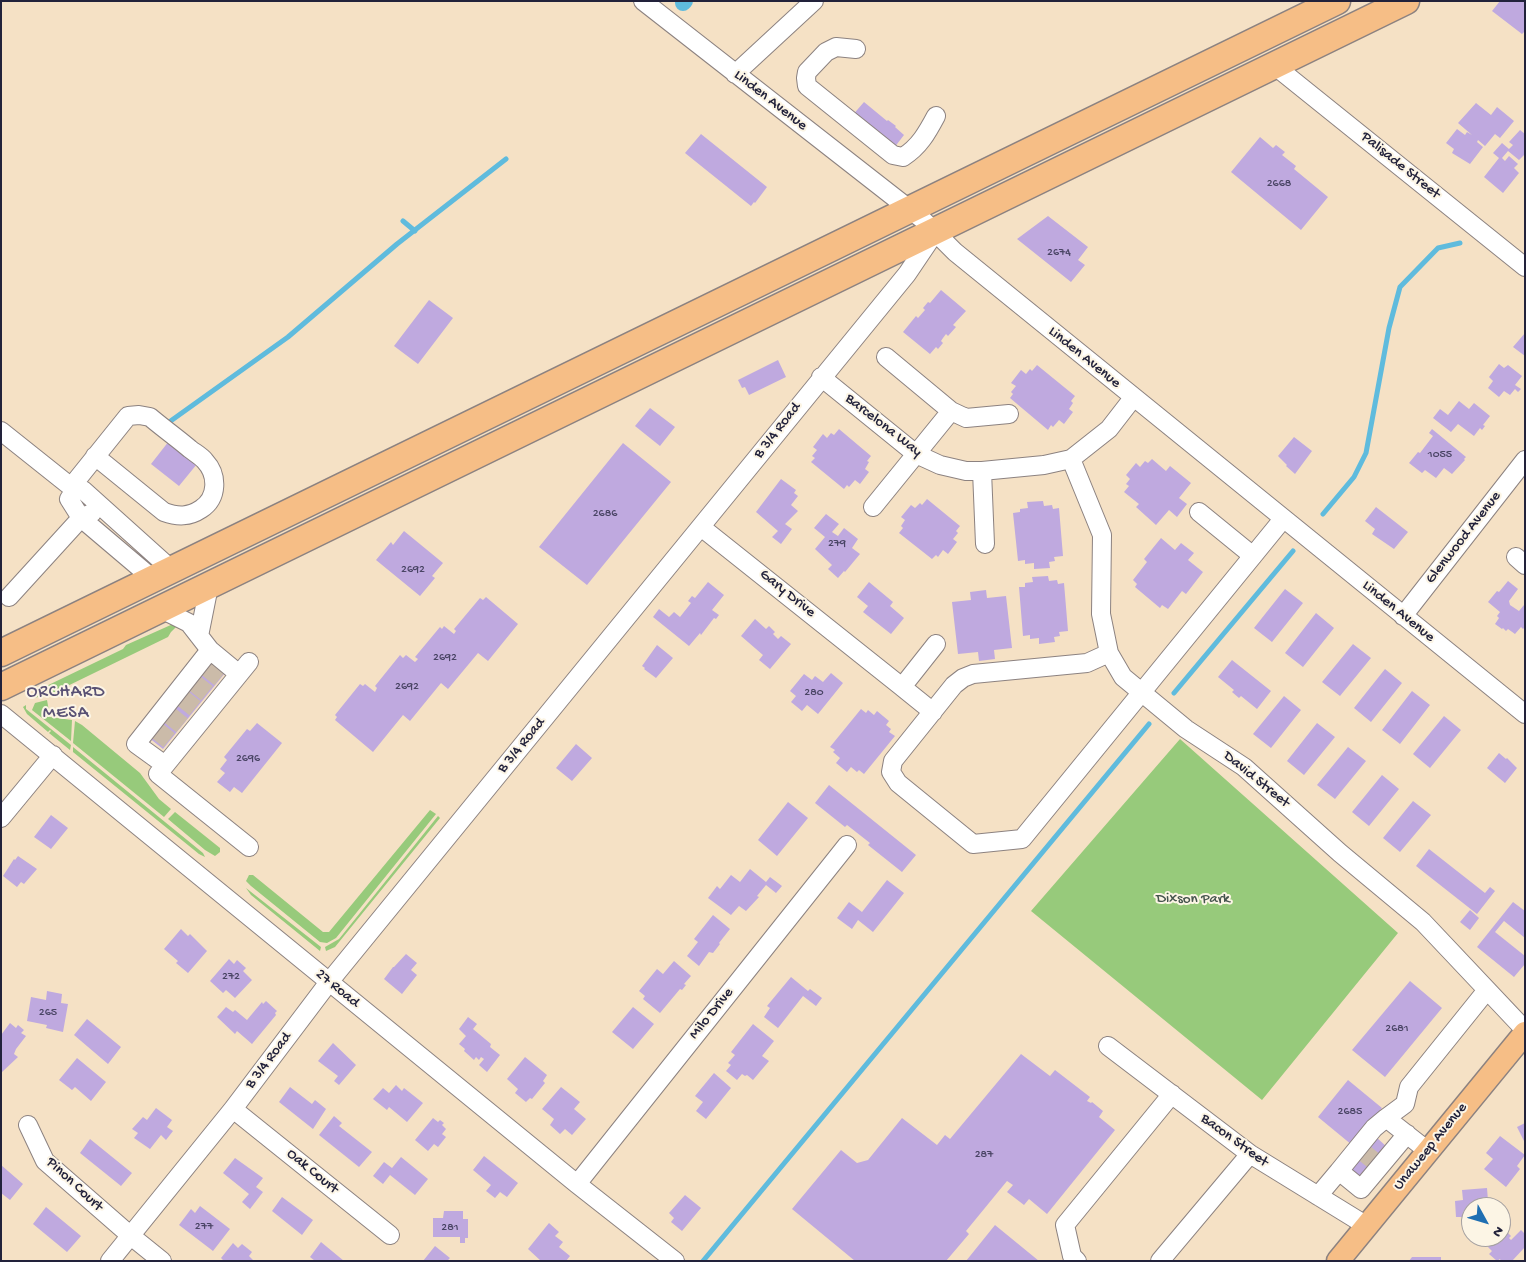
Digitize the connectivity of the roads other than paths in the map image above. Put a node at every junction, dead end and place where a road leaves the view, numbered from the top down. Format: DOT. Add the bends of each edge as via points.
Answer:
graph roads {
  1 [pos="643,1"];
  2 [pos="814,1"];
  3 [pos="1337,1"];
  4 [pos="1406,1"];
  5 [pos="856,49"];
  6 [pos="1275,66"];
  7 [pos="736,74"];
  8 [pos="936,116"];
  9 [pos="910,210"];
  10 [pos="935,231"];
  11 [pos="1525,267"];
  12 [pos="886,357"];
  13 [pos="821,377"];
  14 [pos="1133,398"];
  15 [pos="951,411"];
  16 [pos="1010,414"];
  17 [pos="1,431"];
  18 [pos="916,454"];
  19 [pos="95,456"];
  20 [pos="1071,458"];
  21 [pos="1525,460"];
  22 [pos="982,471"];
  23 [pos="73,488"];
  24 [pos="873,507"];
  25 [pos="104,509"];
  26 [pos="1199,512"];
  27 [pos="81,518"];
  28 [pos="1283,519"];
  29 [pos="702,526"];
  30 [pos="985,544"];
  31 [pos="1254,556"];
  32 [pos="162,574"];
  33 [pos="209,586"];
  34 [pos="10,597"];
  35 [pos="161,609"];
  36 [pos="1403,616"];
  37 [pos="199,636"];
  38 [pos="936,644"];
  39 [pos="1,653"];
  40 [pos="1109,653"];
  41 [pos="206,660"];
  42 [pos="1,687"];
  43 [pos="902,687"];
  44 [pos="1142,693"];
  45 [pos="933,712"];
  46 [pos="1,714"];
  47 [pos="1525,714"];
  48 [pos="53,755"];
  49 [pos="165,766"];
  50 [pos="1,818"];
  51 [pos="847,845"];
  52 [pos="248,847"];
  53 [pos="329,982"];
  54 [pos="1487,990"];
  55 [pos="1525,1031"];
  56 [pos="1108,1046"];
  57 [pos="1172,1094"];
  58 [pos="233,1108"];
  59 [pos="1386,1118"];
  60 [pos="28,1125"];
  61 [pos="1408,1134"];
  62 [pos="1428,1151"];
  63 [pos="1250,1154"];
  64 [pos="1369,1157"];
  65 [pos="1339,1171"];
  66 [pos="577,1184"];
  67 [pos="1318,1196"];
  68 [pos="1367,1226"];
  69 [pos="390,1235"];
  70 [pos="131,1236"];
  71 [pos="110,1261"];
  72 [pos="162,1261"];
  73 [pos="675,1261"];
  74 [pos="1077,1261"];
  75 [pos="1160,1261"];
  76 [pos="1338,1261"];
  1 -- 7 [label="street, Linden Avenue"];
  2 -- 7 [label="street"];
  3 -- 9 [label="highway"];
  4 -- 6 [label="highway"];
  5 -- 8 [label="street" via="836,47 826,52 807,72 807,86 893,155 903,157 914,150"];
  6 -- 10 [label="highway"];
  6 -- 11 [label="street, Palisade Street"];
  7 -- 9 [label="street, Linden Avenue"];
  9 -- 10 [label="street, Linden Avenue"];
  9 -- 32 [label="highway"];
  10 -- 13 [label="street, B 3/4 Road" via="907,274"];
  10 -- 14 [label="street, Linden Avenue" via="955,252"];
  10 -- 33 [label="highway"];
  12 -- 15 [label="street"];
  13 -- 18 [label="street, Barcelona Way"];
  13 -- 29 [label="street, B 3/4 Road"];
  14 -- 20 [label="street, Barcelona Way" via="1109,429"];
  14 -- 28 [label="street, Linden Avenue"];
  15 -- 16 [label="street" via="966,418"];
  15 -- 18 [label="street"];
  17 -- 23 [label="street"];
  18 -- 22 [label="street, Barcelona Way" via="940,465"];
  18 -- 24 [label="street"];
  19 -- 19 [label="street" via="128,416 150,417 205,461 214,474 210,502 188,516 164,512"];
  19 -- 23 [label="street"];
  20 -- 22 [label="street, Barcelona Way"];
  20 -- 40 [label="street, David Street" via="1102,535 1101,614"];
  21 -- 36 [label="street, Glenwood Avenue"];
  22 -- 30 [label="street"];
  23 -- 25 [label="street" via="83,490"];
  23 -- 27 [label="street" via="69,499"];
  25 -- 27 [label="street"];
  25 -- 32 [label="street"];
  26 -- 31 [label="street"];
  27 -- 32 [label="street"];
  27 -- 34 [label="street"];
  28 -- 31 [label="street"];
  28 -- 36 [label="street, Linden Avenue"];
  29 -- 43 [label="street, Gary Drive"];
  29 -- 53 [label="street, B 3/4 Road"];
  31 -- 44 [label="street"];
  32 -- 39 [label="highway"];
  33 -- 35 [label="highway"];
  33 -- 37 [label="street"];
  35 -- 37 [label="street" via="189,623"];
  35 -- 42 [label="highway"];
  36 -- 47 [label="street, Linden Avenue"];
  37 -- 41 [label="street"];
  38 -- 43 [label="street"];
  40 -- 44 [label="street, David Street" via="1123,677"];
  40 -- 45 [label="street" via="1087,663 973,674 954,685"];
  41 -- 49 [label="street" via="136,744"];
  41 -- 49 [label="street" via="235,675 175,744"];
  43 -- 45 [label="street, Gary Drive"];
  44 -- 45 [label="street" via="1022,839 973,844 898,784 892,772 893,761"];
  44 -- 54 [label="street, David Street" via="1186,729 1244,767 1423,922"];
  46 -- 48 [label="street, 27 Road"];
  48 -- 50 [label="street"];
  48 -- 53 [label="street, 27 Road"];
  49 -- 52 [label="street" via="158,774"];
  51 -- 66 [label="street, Milo Drive"];
  53 -- 58 [label="street, B 3/4 Road"];
  53 -- 66 [label="street, 27 Road"];
  54 -- 55 [label="street, David Street"];
  54 -- 59 [label="street" via="1409,1087 1405,1104"];
  55 -- 62 [label="main road, Unaweep Avenue"];
  56 -- 57 [label="street, Bacon Street"];
  57 -- 63 [label="street, Bacon Street"];
  57 -- 74 [label="street" via="1065,1225 1072,1256"];
  58 -- 69 [label="street, Oak Court"];
  58 -- 70 [label="street, B 3/4 Road"];
  59 -- 61 [label="street"];
  59 -- 64 [label="street" via="1374,1128"];
  60 -- 70 [label="street, Pinon Court" via="45,1161"];
  61 -- 62 [label="street"];
  61 -- 64 [label="street"];
  62 -- 68 [label="main road, Unaweep Avenue"];
  63 -- 67 [label="street, Bacon Street"];
  63 -- 75 [label="street"];
  64 -- 65 [label="street"];
  64 -- 65 [label="street" via="1361,1189"];
  65 -- 67 [label="street"];
  66 -- 73 [label="street, 27 Road"];
  67 -- 68 [label="street, Bacon Street"];
  68 -- 76 [label="main road, Unaweep Avenue"];
  70 -- 71 [label="street, B 3/4 Road"];
  70 -- 72 [label="street, Pinon Court"];
}
